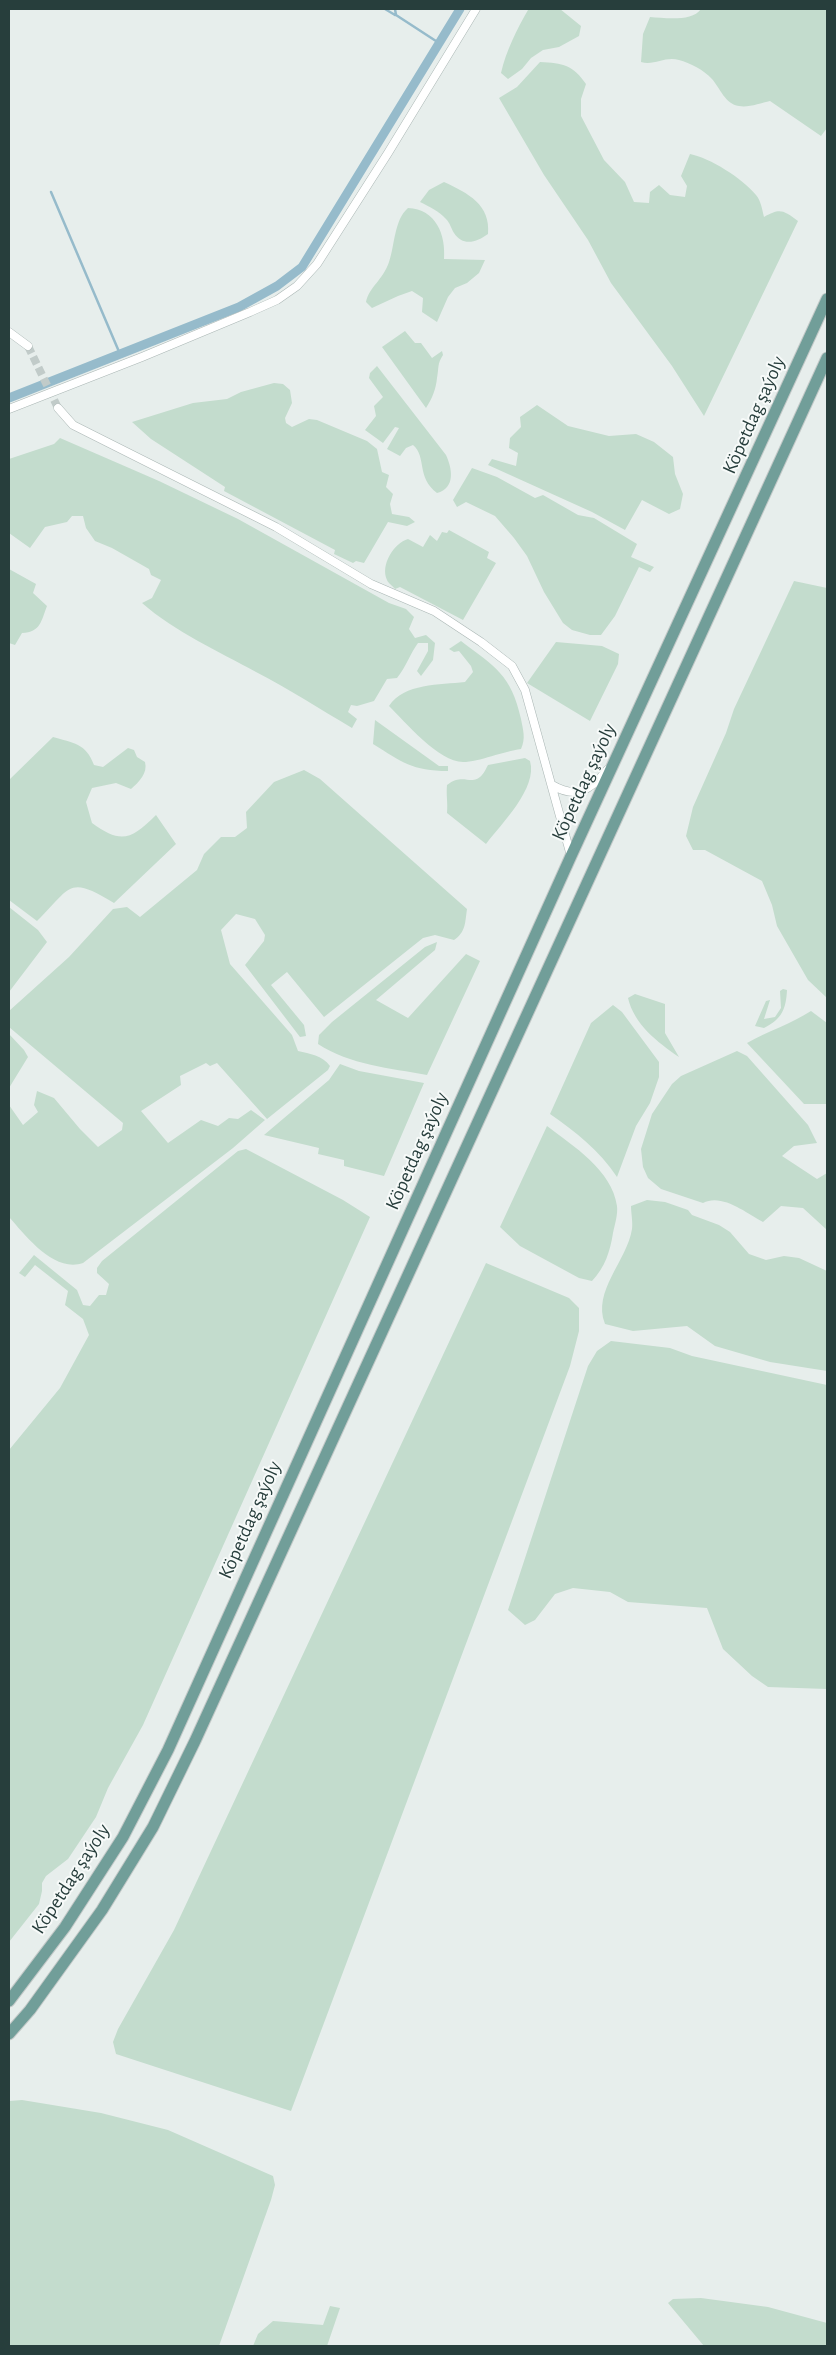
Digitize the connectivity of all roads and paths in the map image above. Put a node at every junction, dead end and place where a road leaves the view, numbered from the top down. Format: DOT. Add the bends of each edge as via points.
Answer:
graph roads {
  1 [pos="476,9"];
  2 [pos="827,299"];
  3 [pos="9,332"];
  4 [pos="28,346"];
  5 [pos="827,358"];
  6 [pos="58,408"];
  7 [pos="9,409"];
  8 [pos="617,756"];
  9 [pos="552,785"];
  10 [pos="571,856"];
  11 [pos="9,2001"];
  12 [pos="9,2034"];
  1 -- 7 [label="street" via="317,264 297,286 277,300 250,312"];
  2 -- 8 [label="main road, Köpetdag şaýoly"];
  3 -- 4 [label="street"];
  5 -- 12 [label="main road, Köpetdag şaýoly" via="161,1810 102,1910"];
  6 -- 9 [label="street" via="73,425 276,526 371,584 434,612 481,642 512,666 525,690"];
  8 -- 9 [label="street" via="599,779 576,793 565,792"];
  8 -- 10 [label="main road, Köpetdag şaýoly"];
  9 -- 10 [label="street"];
  10 -- 11 [label="main road, Köpetdag şaýoly" via="168,1750 123,1837 65,1927"];
}
